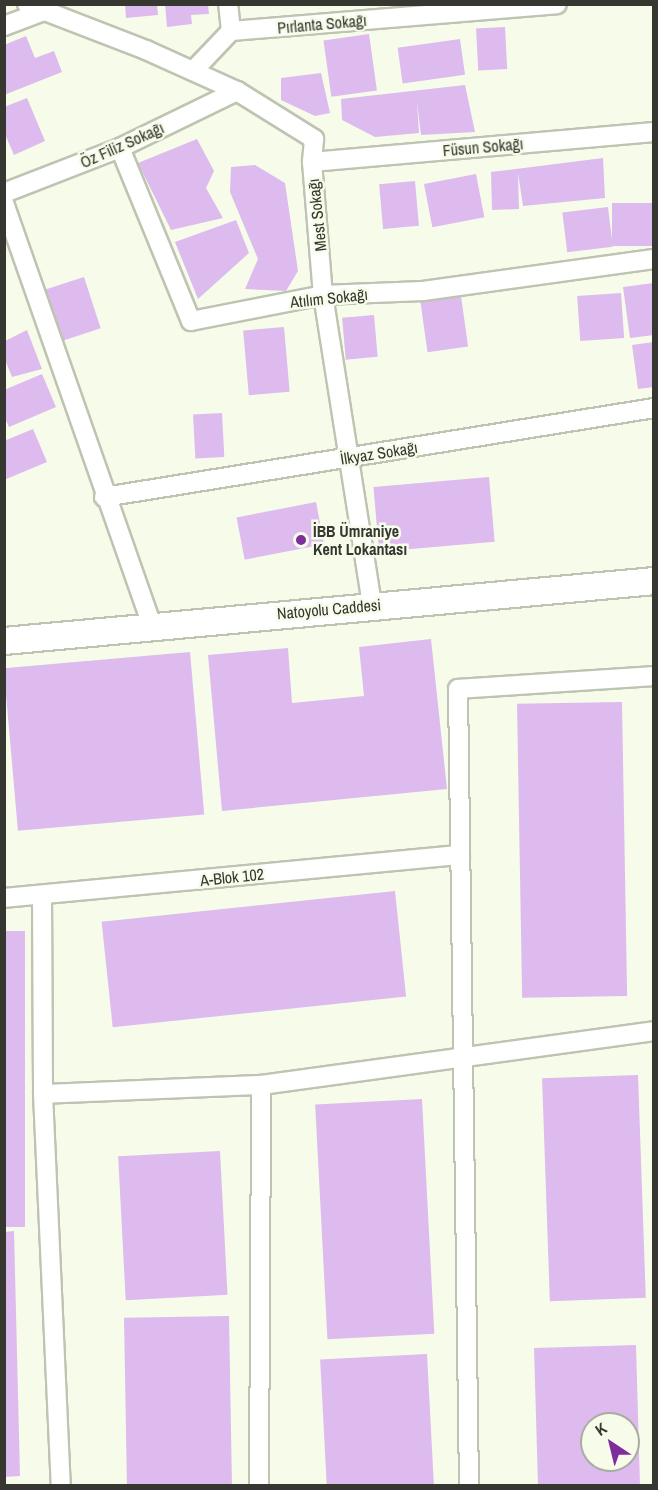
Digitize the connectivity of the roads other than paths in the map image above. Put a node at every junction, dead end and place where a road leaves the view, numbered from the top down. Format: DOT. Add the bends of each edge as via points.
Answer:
graph roads {
  1 [pos="27,4"];
  2 [pos="228,4"];
  3 [pos="557,4"];
  4 [pos="44,11"];
  5 [pos="4,26"];
  6 [pos="231,31"];
  7 [pos="193,71"];
  8 [pos="237,91"];
  9 [pos="654,132"];
  10 [pos="120,148"];
  11 [pos="312,162"];
  12 [pos="4,193"];
  13 [pos="4,203"];
  14 [pos="654,259"];
  15 [pos="323,295"];
  16 [pos="654,408"];
  17 [pos="350,458"];
  18 [pos="104,497"];
  19 [pos="654,581"];
  20 [pos="372,605"];
  21 [pos="152,625"];
  22 [pos="4,641"];
  23 [pos="654,676"];
  24 [pos="460,855"];
  25 [pos="42,896"];
  26 [pos="4,898"];
  27 [pos="654,1031"];
  28 [pos="466,1057"];
  29 [pos="261,1085"];
  30 [pos="43,1094"];
  31 [pos="61,1485"];
  32 [pos="259,1485"];
  33 [pos="469,1485"];
  1 -- 4 [label="street, Mest Sokağı"];
  2 -- 6 [label="street"];
  3 -- 6 [label="street, Pırlanta Sokağı"];
  4 -- 5 [label="street"];
  4 -- 7 [label="street, Mest Sokağı"];
  6 -- 7 [label="street"];
  7 -- 8 [label="street, Mest Sokağı"];
  8 -- 10 [label="street, Öz Filiz Sokağı"];
  8 -- 11 [label="street, Mest Sokağı" via="314,139"];
  9 -- 11 [label="street, Füsun Sokağı"];
  10 -- 12 [label="street, Öz Filiz Sokağı"];
  10 -- 15 [label="street, Atılım Sokağı" via="191,321"];
  11 -- 15 [label="street, Mest Sokağı"];
  13 -- 18 [label="street"];
  14 -- 15 [label="street, Atılım Sokağı" via="423,291"];
  15 -- 17 [label="street, Mest Sokağı"];
  16 -- 17 [label="street, İlkyaz Sokağı"];
  17 -- 18 [label="street, İlkyaz Sokağı"];
  17 -- 20 [label="street, Mest Sokağı"];
  18 -- 21 [label="street"];
  19 -- 20 [label="main road, Natoyolu Caddesi"];
  20 -- 21 [label="main road, Natoyolu Caddesi"];
  21 -- 22 [label="main road, Natoyolu Caddesi"];
  23 -- 24 [label="street" via="458,689"];
  24 -- 25 [label="street, A-Blok 102"];
  24 -- 28 [label="street"];
  25 -- 26 [label="street, A-Blok 102"];
  25 -- 30 [label="street"];
  27 -- 28 [label="street"];
  28 -- 29 [label="street"];
  28 -- 33 [label="street"];
  29 -- 30 [label="street"];
  29 -- 32 [label="street"];
  30 -- 31 [label="street"];
}
